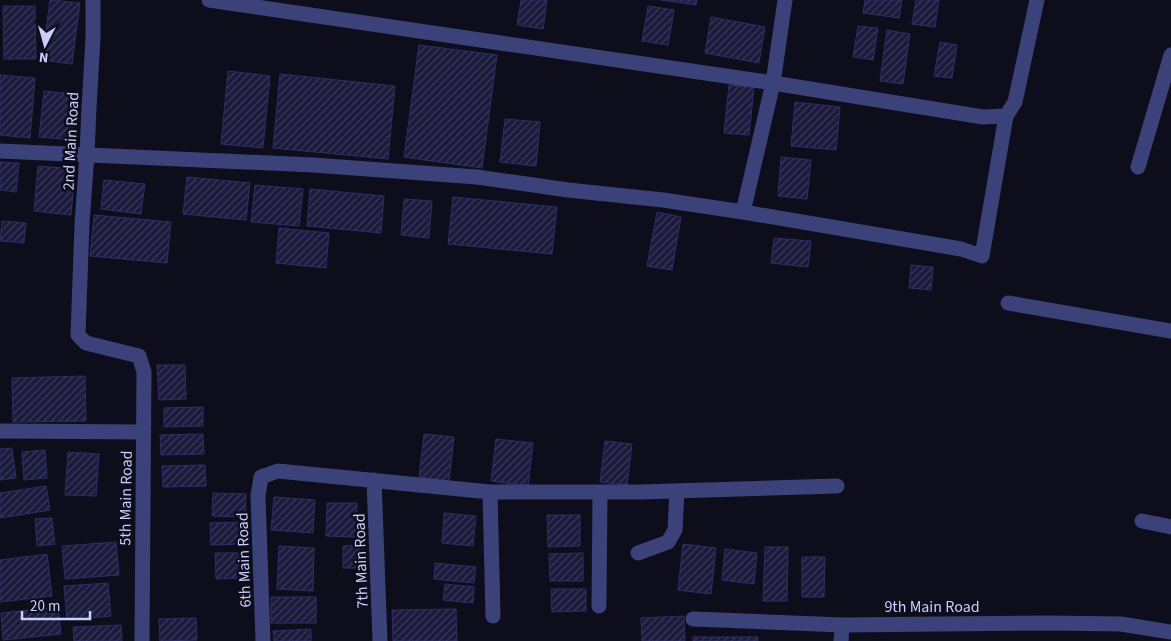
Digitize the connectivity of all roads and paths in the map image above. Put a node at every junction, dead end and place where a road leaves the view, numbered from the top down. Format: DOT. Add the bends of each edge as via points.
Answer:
graph roads {
  1 [pos="93,0"];
  2 [pos="209,0"];
  3 [pos="785,0"];
  4 [pos="1037,0"];
  5 [pos="1171,55"];
  6 [pos="773,83"];
  7 [pos="1006,116"];
  8 [pos="0,151"];
  9 [pos="88,154"];
  10 [pos="1138,166"];
  11 [pos="743,212"];
  12 [pos="1008,303"];
  13 [pos="1171,331"];
  14 [pos="139,356"];
  15 [pos="0,431"];
  16 [pos="144,432"];
  17 [pos="374,480"];
  18 [pos="836,486"];
  19 [pos="677,491"];
  20 [pos="490,492"];
  21 [pos="600,492"];
  22 [pos="1142,521"];
  23 [pos="1171,527"];
  24 [pos="638,553"];
  25 [pos="599,606"];
  26 [pos="493,616"];
  27 [pos="693,619"];
  28 [pos="842,625"];
  29 [pos="1171,632"];
  30 [pos="142,641"];
  31 [pos="263,641"];
  32 [pos="380,641"];
  33 [pos="841,641"];
  1 -- 9 [label="street, 2nd Main Road"];
  2 -- 6 [label="street"];
  3 -- 6 [label="street"];
  4 -- 7 [label="street" via="1015,102"];
  5 -- 10 [label="street"];
  6 -- 7 [label="street" via="983,116"];
  6 -- 11 [label="street"];
  7 -- 11 [label="street" via="982,256 961,249"];
  8 -- 9 [label="street"];
  9 -- 11 [label="street" via="477,177"];
  9 -- 14 [label="street, 2nd Main Road" via="78,335 86,343"];
  12 -- 13 [label="street"];
  14 -- 16 [label="street, 5th Main Road" via="144,372"];
  15 -- 16 [label="street"];
  16 -- 30 [label="street, 5th Main Road"];
  17 -- 20 [label="street"];
  17 -- 31 [label="street, 6th Main Road" via="278,471 261,477 258,496"];
  17 -- 32 [label="street, 7th Main Road"];
  18 -- 19 [label="street"];
  19 -- 21 [label="street"];
  19 -- 24 [label="street" via="675,530 668,542"];
  20 -- 21 [label="street"];
  20 -- 26 [label="street"];
  21 -- 25 [label="street"];
  22 -- 23 [label="street"];
  27 -- 28 [label="street, 9th Main Road"];
  28 -- 29 [label="street, 9th Main Road" via="1120,624"];
  28 -- 33 [label="street"];
}
